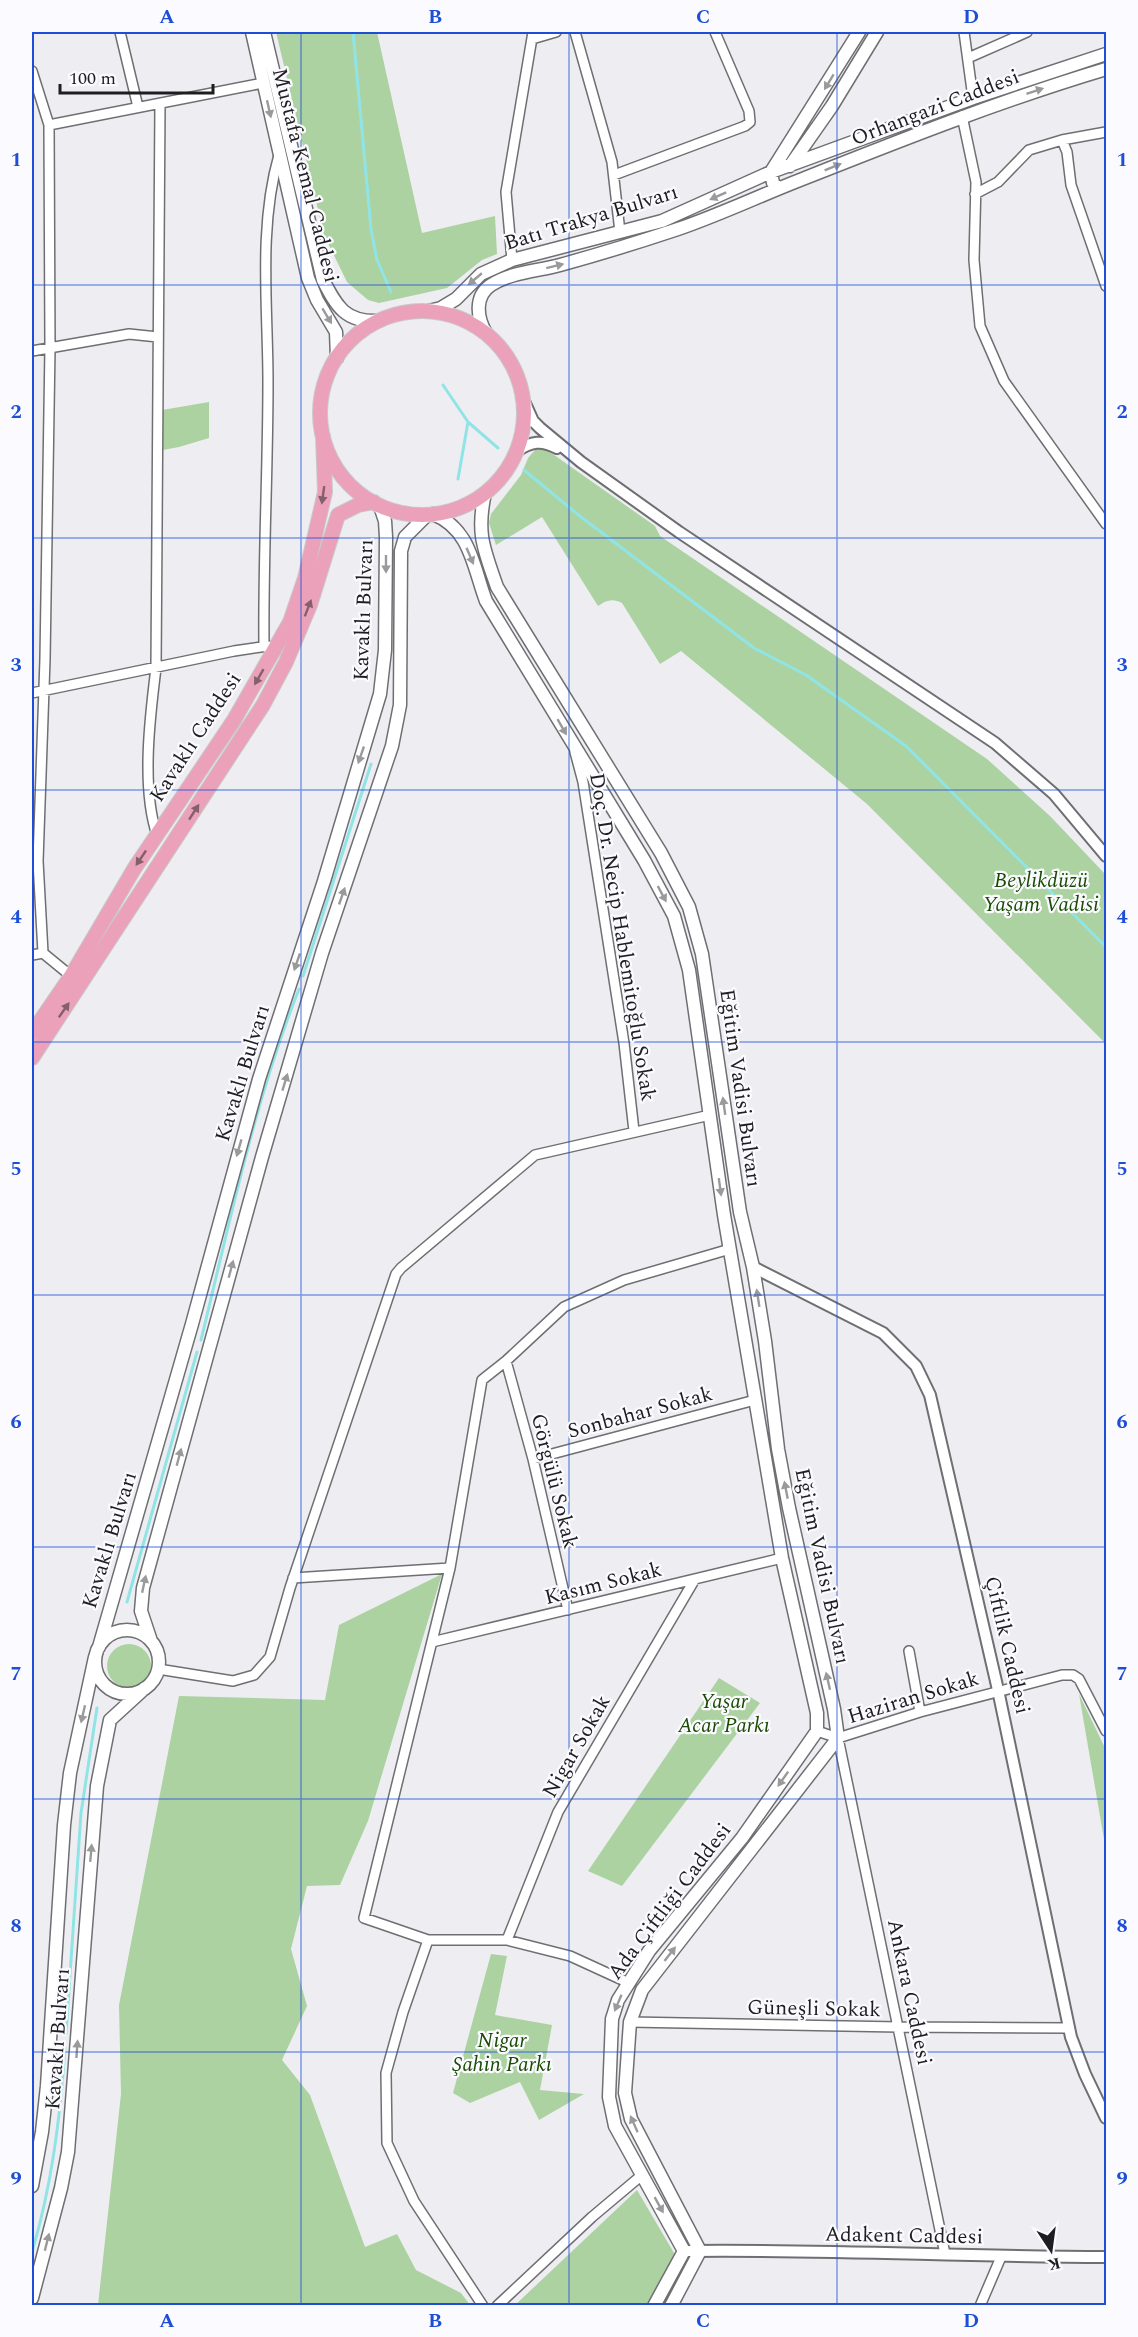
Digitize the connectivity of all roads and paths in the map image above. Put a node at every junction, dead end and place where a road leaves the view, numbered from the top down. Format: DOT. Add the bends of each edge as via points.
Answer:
graph roads {
  1 [pos="120,32"];
  2 [pos="252,32"];
  3 [pos="264,32"];
  4 [pos="556,32"];
  5 [pos="575,32"];
  6 [pos="715,32"];
  7 [pos="859,32"];
  8 [pos="877,32"];
  9 [pos="964,32"];
  10 [pos="1027,32"];
  11 [pos="532,35"];
  12 [pos="1107,54"];
  13 [pos="968,58"];
  14 [pos="1107,69"];
  15 [pos="32,71"];
  16 [pos="263,83"];
  17 [pos="973,98"];
  18 [pos="159,104"];
  19 [pos="138,107"];
  20 [pos="962,116"];
  21 [pos="821,121"];
  22 [pos="49,125"];
  23 [pos="1107,132"];
  24 [pos="1062,140"];
  25 [pos="837,148"];
  26 [pos="279,155"];
  27 [pos="791,165"];
  28 [pos="771,172"];
  29 [pos="614,175"];
  30 [pos="778,188"];
  31 [pos="975,194"];
  32 [pos="620,232"];
  33 [pos="512,260"];
  34 [pos="1107,286"];
  35 [pos="429,311"];
  36 [pos="378,321"];
  37 [pos="486,333"];
  38 [pos="158,337"];
  39 [pos="50,348"];
  40 [pos="32,351"];
  41 [pos="337,358"];
  42 [pos="524,401"];
  43 [pos="323,436"];
  44 [pos="517,451"];
  45 [pos="580,462"];
  46 [pos="485,493"];
  47 [pos="377,504"];
  48 [pos="430,515"];
  49 [pos="1107,524"];
  50 [pos="270,647"];
  51 [pos="156,668"];
  52 [pos="44,690"];
  53 [pos="32,693"];
  54 [pos="575,750"];
  55 [pos="157,835"];
  56 [pos="1107,856"];
  57 [pos="44,953"];
  58 [pos="32,955"];
  59 [pos="70,976"];
  60 [pos="32,1033"];
  61 [pos="32,1058"];
  62 [pos="710,1114"];
  63 [pos="634,1131"];
  64 [pos="747,1246"];
  65 [pos="730,1249"];
  66 [pos="753,1268"];
  67 [pos="506,1361"];
  68 [pos="755,1400"];
  69 [pos="533,1459"];
  70 [pos="782,1558"];
  71 [pos="450,1568"];
  72 [pos="293,1578"];
  73 [pos="695,1579"];
  74 [pos="568,1610"];
  75 [pos="151,1641"];
  76 [pos="432,1642"];
  77 [pos="909,1651"];
  78 [pos="97,1652"];
  79 [pos="158,1669"];
  80 [pos="145,1688"];
  81 [pos="999,1690"];
  82 [pos="920,1712"];
  83 [pos="817,1731"];
  84 [pos="1107,1731"];
  85 [pos="838,1738"];
  86 [pos="428,1940"];
  87 [pos="507,1940"];
  88 [pos="629,1983"];
  89 [pos="642,1990"];
  90 [pos="630,2022"];
  91 [pos="899,2028"];
  92 [pos="1069,2028"];
  93 [pos="1107,2118"];
  94 [pos="642,2175"];
  95 [pos="32,2186"];
  96 [pos="684,2251"];
  97 [pos="700,2251"];
  98 [pos="945,2254"];
  99 [pos="1001,2257"];
  100 [pos="1107,2257"];
  101 [pos="32,2298"];
  102 [pos="483,2306"];
  103 [pos="497,2306"];
  104 [pos="654,2306"];
  105 [pos="671,2306"];
  106 [pos="980,2306"];
  1 -- 19 [label="street"];
  2 -- 16 [label="main road, Mustafa Kemal Caddesi"];
  3 -- 36 [label="main road, Mustafa Kemal Caddesi" via="323,280 345,313 363,322"];
  4 -- 11 [label="street"];
  5 -- 29 [label="street"];
  6 -- 29 [label="street" via="749,111 750,122"];
  7 -- 28 [label="main road, one-way"];
  8 -- 21 [label="main road"];
  9 -- 13 [label="street"];
  10 -- 13 [label="street"];
  11 -- 33 [label="street" via="506,192"];
  12 -- 17 [label="main road, Orhangazi Caddesi"];
  13 -- 17 [label="street"];
  20 -- 14 [label="main road, Orhangazi Caddesi, one-way"];
  15 -- 22 [label="street"];
  16 -- 18 [label="street"];
  16 -- 26 [label="main road, Mustafa Kemal Caddesi, one-way"];
  17 -- 25 [label="main road, Orhangazi Caddesi"];
  18 -- 19 [label="street"];
  18 -- 38 [label="street"];
  19 -- 22 [label="street"];
  30 -- 20 [label="main road, Orhangazi Caddesi, one-way"];
  20 -- 31 [label="street"];
  21 -- 25 [label="main road" via="821,144"];
  21 -- 27 [label="main road"];
  22 -- 39 [label="street"];
  23 -- 24 [label="street"];
  24 -- 31 [label="street" via="1029,150 998,182"];
  24 -- 34 [label="street" via="1071,185"];
  25 -- 27 [label="main road, Orhangazi Caddesi"];
  26 -- 41 [label="main road, Mustafa Kemal Caddesi, one-way" via="308,278 336,332"];
  26 -- 50 [label="street" via="271,182 266,297 268,462 264,540"];
  27 -- 28 [label="main road, Batı Trakya Bulvarı"];
  27 -- 30 [label="main road"];
  28 -- 30 [label="main road"];
  28 -- 32 [label="main road, Batı Trakya Bulvarı, one-way" via="662,221"];
  29 -- 32 [label="street"];
  37 -- 30 [label="main road, Batı Trakya Bulvarı, one-way" via="479,304 483,291 491,285 679,229"];
  31 -- 49 [label="street" via="974,260 980,326 1004,381"];
  32 -- 33 [label="main road, Batı Trakya Bulvarı"];
  33 -- 35 [label="main road, Batı Trakya Bulvarı, one-way" via="481,274 456,299"];
  35 -- 36 [label="main road" via="403,313"];
  35 -- 37 [label="main road" via="450,314"];
  36 -- 41 [label="main road" via="357,334"];
  37 -- 42 [label="main road" via="512,363"];
  38 -- 39 [label="street" via="129,334"];
  38 -- 51 [label="street"];
  39 -- 40 [label="street"];
  39 -- 52 [label="street"];
  41 -- 43 [label="main road" via="322,395"];
  42 -- 44 [label="main road" via="524,423"];
  42 -- 45 [label="street" via="533,421"];
  43 -- 47 [label="main road" via="335,466 347,482"];
  43 -- 50 [label="main road, Kavaklı Caddesi, one-way" via="325,492 305,578 290,622"];
  44 -- 45 [label="street" via="526,444 543,442"];
  44 -- 46 [label="main road" via="499,480"];
  45 -- 56 [label="street" via="995,743 1054,794"];
  46 -- 48 [label="main road" via="466,505"];
  64 -- 46 [label="main road, Eğitim Vadisi Bulvarı, one-way" via="702,954 689,907 661,853 496,587 480,528"];
  47 -- 48 [label="main road" via="409,514"];
  61 -- 47 [label="main road, Kavaklı Caddesi, one-way" via="262,705 286,662 310,605 338,515 358,505"];
  47 -- 78 [label="main road, Kavaklı Bulvarı, one-way" via="385,521 386,537 385,650 380,694 259,1079"];
  48 -- 54 [label="main road, Eğitim Vadisi Bulvarı, one-way" via="452,523 459,531 486,601"];
  75 -- 48 [label="main road, Kavaklı Bulvarı, one-way" via="141,1611 142,1588 319,963 392,746 400,705 401,551 405,537"];
  50 -- 51 [label="street"];
  50 -- 55 [label="main road, Kavaklı Caddesi, one-way" via="234,720"];
  51 -- 52 [label="street"];
  51 -- 55 [label="street" via="149,726 153,823"];
  52 -- 53 [label="street"];
  52 -- 57 [label="street" via="38,861"];
  54 -- 62 [label="main road, Eğitim Vadisi Bulvarı, one-way" via="674,916 689,970"];
  54 -- 63 [label="street, Doç. Dr. Necip Hablemitoğlu Sokak" via="621,1020"];
  55 -- 59 [label="main road, Kavaklı Caddesi, one-way"];
  57 -- 58 [label="street"];
  57 -- 59 [label="street"];
  59 -- 60 [label="main road, Kavaklı Caddesi"];
  62 -- 63 [label="street"];
  62 -- 65 [label="main road, Eğitim Vadisi Bulvarı, one-way"];
  63 -- 72 [label="street" via="535,1155 400,1268"];
  64 -- 65 [label="main road"];
  64 -- 66 [label="main road, Eğitim Vadisi Bulvarı"];
  65 -- 67 [label="street" via="624,1280 564,1307"];
  65 -- 68 [label="main road, Eğitim Vadisi Bulvarı"];
  66 -- 81 [label="street, Çiftlik Caddesi" via="883,1333 916,1366 930,1395"];
  85 -- 66 [label="main road, Eğitim Vadisi Bulvarı, one-way" via="778,1449"];
  67 -- 69 [label="street, Görgülü Sokak"];
  67 -- 71 [label="street" via="482,1380"];
  68 -- 69 [label="street, Sonbahar Sokak"];
  68 -- 70 [label="main road, Eğitim Vadisi Bulvarı"];
  69 -- 74 [label="street, Görgülü Sokak"];
  70 -- 73 [label="street, Kasım Sokak"];
  70 -- 83 [label="main road, Eğitim Vadisi Bulvarı" via="817,1713"];
  71 -- 72 [label="street"];
  71 -- 76 [label="street"];
  72 -- 79 [label="street" via="270,1657 254,1675 233,1681"];
  73 -- 74 [label="street, Kasım Sokak"];
  73 -- 87 [label="street, Nigar Sokak" via="558,1812"];
  74 -- 76 [label="street, Kasım Sokak"];
  75 -- 78 [label="main road, Kavaklı Bulvarı" via="133,1630 123,1630 105,1639"];
  75 -- 79 [label="main road, Kavaklı Bulvarı" via="157,1650"];
  76 -- 86 [label="street" via="364,1918"];
  77 -- 82 [label="street"];
  78 -- 80 [label="main road" via="99,1677 114,1691 135,1693"];
  78 -- 95 [label="main road, Kavaklı Bulvarı, one-way" via="70,1773 47,2086"];
  79 -- 80 [label="main road, Kavaklı Bulvarı"];
  101 -- 80 [label="main road, Kavaklı Bulvarı, one-way" via="68,2152 97,1786 105,1738 110,1720"];
  81 -- 82 [label="street, Haziran Sokak"];
  81 -- 84 [label="street, Haziran Sokak" via="1062,1674 1073,1675 1080,1679"];
  81 -- 92 [label="street, Çiftlik Caddesi"];
  82 -- 85 [label="street, Haziran Sokak"];
  83 -- 85 [label="street"];
  83 -- 88 [label="main road, Ada Çiftliği Caddesi, one-way" via="742,1838 650,1951"];
  89 -- 85 [label="main road, Ada Çiftliği Caddesi, one-way"];
  85 -- 91 [label="street, Ankara Caddesi"];
  86 -- 87 [label="street"];
  86 -- 102 [label="street" via="386,2073 387,2143 414,2201"];
  87 -- 88 [label="street" via="570,1956"];
  88 -- 89 [label="main road"];
  88 -- 94 [label="main road, Ada Çiftliği Caddesi, one-way" via="612,2019 609,2097 615,2126"];
  89 -- 90 [label="main road, Ada Çiftliği Caddesi"];
  90 -- 91 [label="street, Güneşli Sokak"];
  97 -- 90 [label="main road, Ada Çiftliği Caddesi, one-way" via="631,2119 625,2093"];
  91 -- 92 [label="street, Güneşli Sokak"];
  91 -- 98 [label="street, Ankara Caddesi"];
  92 -- 93 [label="street, Çiftlik Caddesi" via="1085,2074"];
  94 -- 96 [label="main road, Ada Çiftliği Caddesi, one-way"];
  94 -- 103 [label="street"];
  96 -- 97 [label="street, Adakent Caddesi"];
  96 -- 104 [label="main road"];
  97 -- 98 [label="street, Adakent Caddesi"];
  97 -- 105 [label="main road"];
  98 -- 99 [label="street, Adakent Caddesi"];
  99 -- 100 [label="street, Adakent Caddesi"];
  99 -- 106 [label="street"];
}
